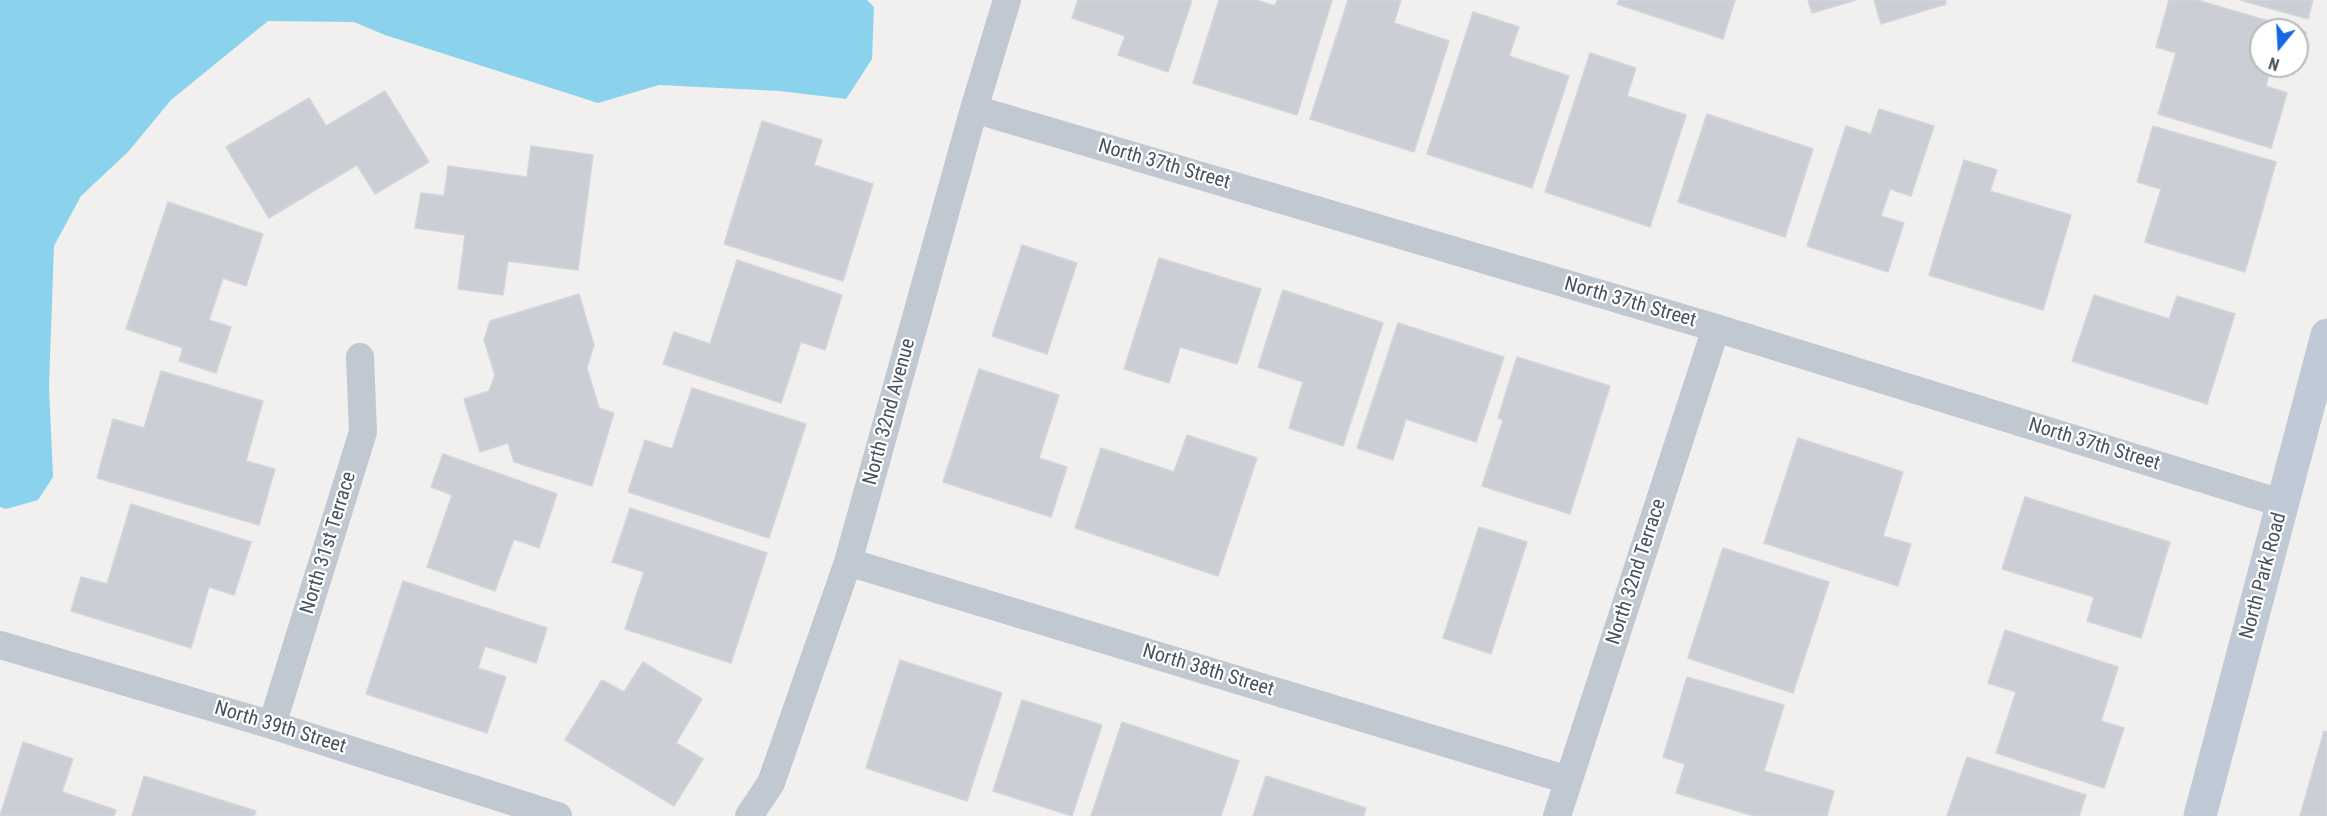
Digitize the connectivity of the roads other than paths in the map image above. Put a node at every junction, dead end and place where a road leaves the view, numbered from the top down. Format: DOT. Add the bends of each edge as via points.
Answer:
graph roads {
  1 [pos="1007,0"];
  2 [pos="974,109"];
  3 [pos="1716,328"];
  4 [pos="2327,335"];
  5 [pos="360,357"];
  6 [pos="2284,504"];
  7 [pos="848,562"];
  8 [pos="0,645"];
  9 [pos="272,725"];
  10 [pos="1568,780"];
  11 [pos="558,816"];
  12 [pos="749,816"];
  13 [pos="1557,816"];
  14 [pos="2200,816"];
  1 -- 2 [label="street, North 32nd Avenue"];
  2 -- 3 [label="street, North 37th Street"];
  2 -- 7 [label="street, North 32nd Avenue"];
  3 -- 6 [label="street, North 37th Street"];
  3 -- 10 [label="street, North 32nd Terrace"];
  4 -- 6 [label="street, North Park Road"];
  5 -- 9 [label="street, North 31st Terrace" via="363,432"];
  6 -- 14 [label="street, North Park Road"];
  7 -- 10 [label="street, North 38th Street"];
  7 -- 12 [label="street, North 32nd Avenue" via="771,783"];
  8 -- 9 [label="street, North 39th Street"];
  9 -- 11 [label="street, North 39th Street"];
  10 -- 13 [label="street, North 32nd Terrace"];
}
